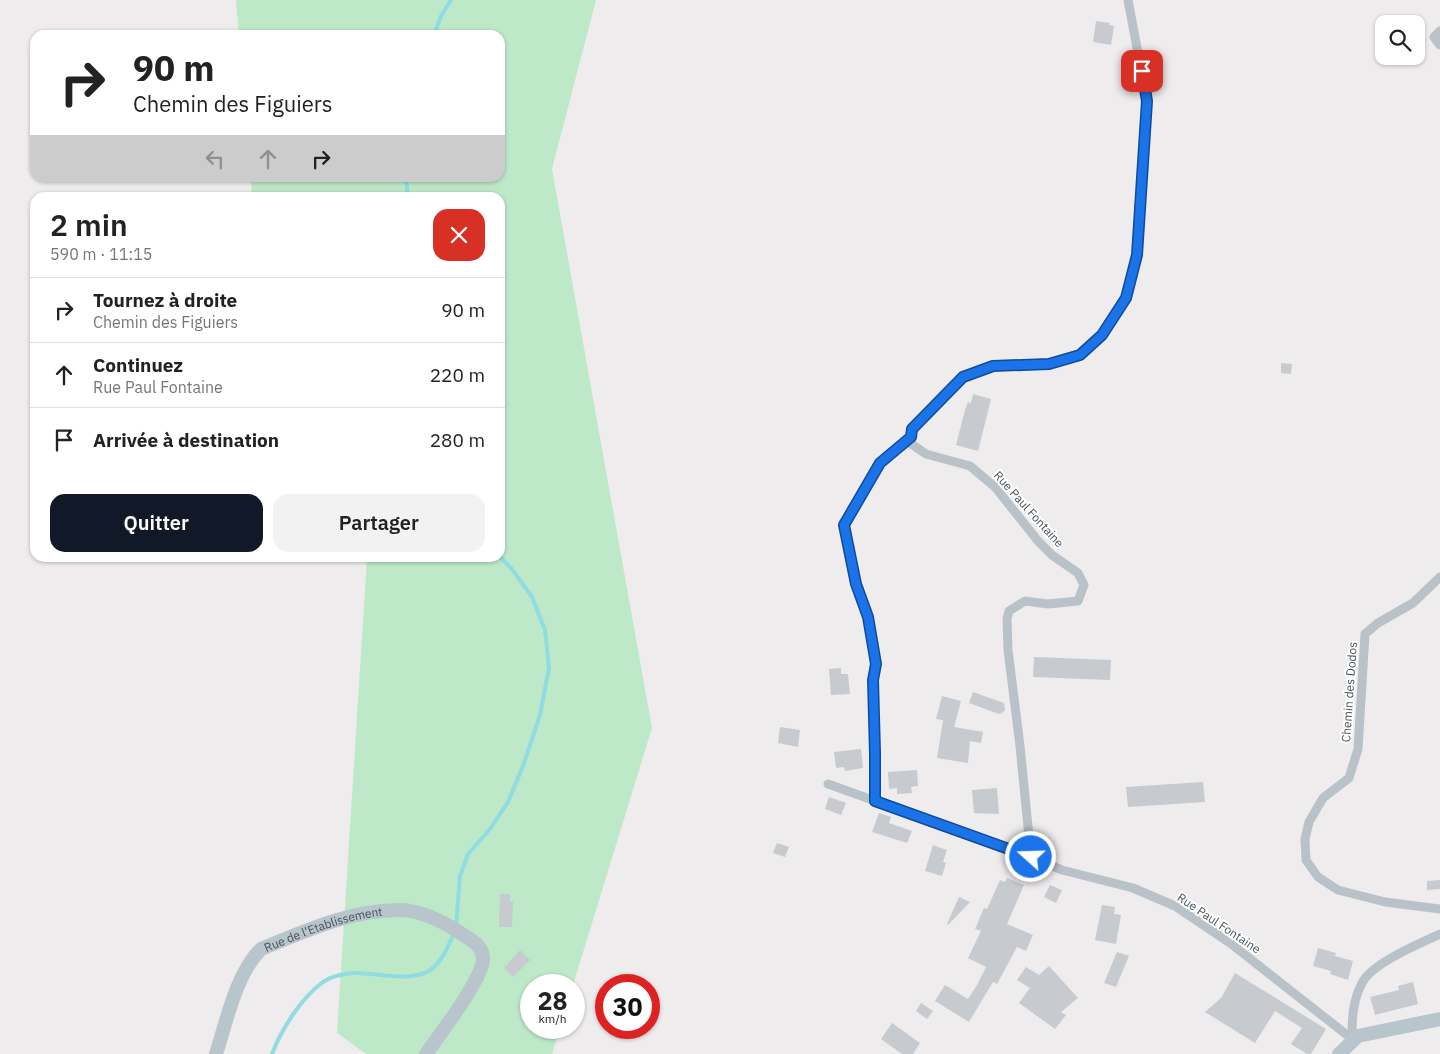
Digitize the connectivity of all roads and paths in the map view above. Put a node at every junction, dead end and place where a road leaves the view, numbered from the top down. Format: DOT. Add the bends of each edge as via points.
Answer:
graph roads {
  1 [pos="1128,0"];
  2 [pos="1440,32"];
  3 [pos="1440,45"];
  4 [pos="911,437"];
  5 [pos="1440,577"];
  6 [pos="828,784"];
  7 [pos="875,801"];
  8 [pos="1031,857"];
  9 [pos="1440,909"];
  10 [pos="1440,934"];
  11 [pos="1440,1019"];
  12 [pos="1355,1036"];
  13 [pos="216,1054"];
  14 [pos="426,1054"];
  15 [pos="1339,1054"];
  1 -- 4 [label="street" via="1147,101 1137,255 1126,298 1102,335 1080,355 1049,364 993,366 963,377 912,429"];
  2 -- 3 [label="street" via="1434,37"];
  4 -- 7 [label="street" via="880,463 844,525 856,584 868,617 876,664 873,680"];
  4 -- 8 [label="street, Rue Paul Fontaine" via="910,443 926,454 970,466 995,487 1038,541 1078,573 1084,585 1078,601 1048,604 1025,601 1009,611 1007,620"];
  5 -- 9 [label="street, Chemin des Dodos" via="1413,603 1365,634 1358,749 1349,778 1323,798 1309,822 1305,839 1306,860 1318,877 1338,890 1384,902"];
  6 -- 7 [label="street"];
  7 -- 8 [label="street"];
  8 -- 12 [label="street, Rue Paul Fontaine" via="1062,870 1133,888 1175,906 1230,943 1347,1035"];
  10 -- 12 [label="street" via="1383,963 1363,981 1354,1007"];
  11 -- 12 [label="main road"];
  12 -- 15 [label="main road"];
  13 -- 14 [label="main road, Rue de l'Etablissement" via="242,976 251,958 261,949 338,919 400,910 442,921 476,943 482,952 483,960 473,983"];
}
